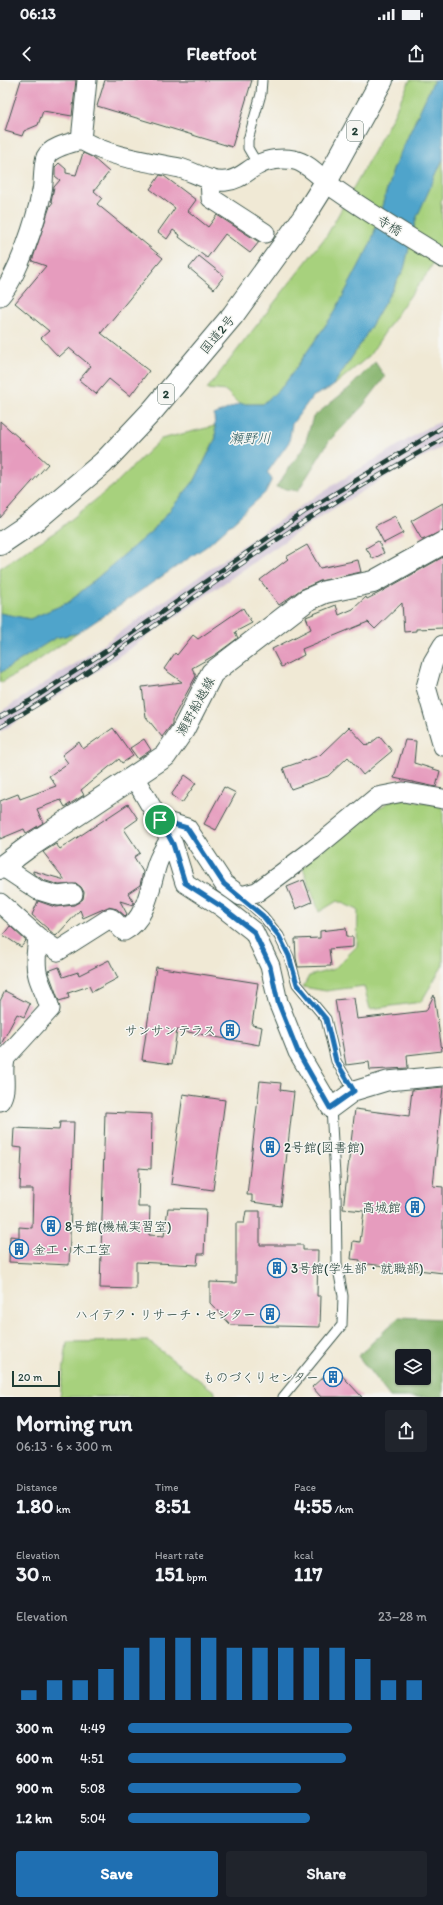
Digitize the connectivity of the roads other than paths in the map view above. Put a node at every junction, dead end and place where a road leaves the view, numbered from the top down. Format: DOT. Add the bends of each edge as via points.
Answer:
graph roads {
  1 [pos="87,80"];
  2 [pos="262,80"];
  3 [pos="382,80"];
  4 [pos="81,140"];
  5 [pos="258,164"];
  6 [pos="210,179"];
  7 [pos="332,187"];
  8 [pos="265,233"];
  9 [pos="443,258"];
  10 [pos="0,296"];
  11 [pos="443,543"];
  12 [pos="0,544"];
  13 [pos="443,645"];
  14 [pos="443,746"];
  15 [pos="134,777"];
  16 [pos="443,799"];
  17 [pos="160,820"];
  18 [pos="170,839"];
  19 [pos="1,867"];
  20 [pos="73,894"];
  21 [pos="241,896"];
  22 [pos="0,904"];
  23 [pos="38,937"];
  24 [pos="443,1076"];
  25 [pos="354,1091"];
  26 [pos="0,1101"];
  27 [pos="330,1108"];
  28 [pos="283,1397"];
  1 -- 4 [label="street"];
  2 -- 5 [label="lane" via="261,94 248,140 248,148"];
  3 -- 7 [label="main road, 国道2号 / 2"];
  4 -- 6 [label="street" via="95,148 123,157 180,168"];
  4 -- 10 [label="street" via="53,150 46,158 39,206 21,257 7,288"];
  5 -- 6 [label="street" via="243,176 226,182"];
  5 -- 7 [label="street, 寺橋" via="273,160 294,160 306,166"];
  6 -- 8 [label="street" via="211,198"];
  7 -- 9 [label="street, 寺橋"];
  7 -- 12 [label="main road, 国道2号 / 2" via="304,217 233,315 153,410 103,463 37,519"];
  11 -- 15 [label="main road, 瀬野船越線" via="373,582 325,592 307,600 212,673 183,730 165,756"];
  13 -- 14 [label="street" via="433,662 426,687"];
  15 -- 17 [label="street"];
  15 -- 19 [label="main road, 瀬野船越線"];
  16 -- 21 [label="street" via="403,792 377,797 257,892"];
  17 -- 18 [label="street"];
  17 -- 21 [label="street" via="187,828 224,884"];
  18 -- 23 [label="street" via="158,863 142,912 133,926 124,931 110,918 58,951"];
  18 -- 27 [label="street" via="185,883 254,932 270,966 278,1002 298,1052"];
  19 -- 20 [label="street" via="38,890 58,896"];
  21 -- 25 [label="lane" via="263,916 279,936 289,956 297,984 326,1019 336,1061"];
  22 -- 23 [label="street"];
  23 -- 26 [label="street" via="38,976 50,1009 6,1057 3,1063 5,1085"];
  24 -- 25 [label="street" via="386,1081"];
  25 -- 27 [label="street"];
  27 -- 28 [label="lane" via="336,1193 337,1262 343,1296 342,1325"];
}
